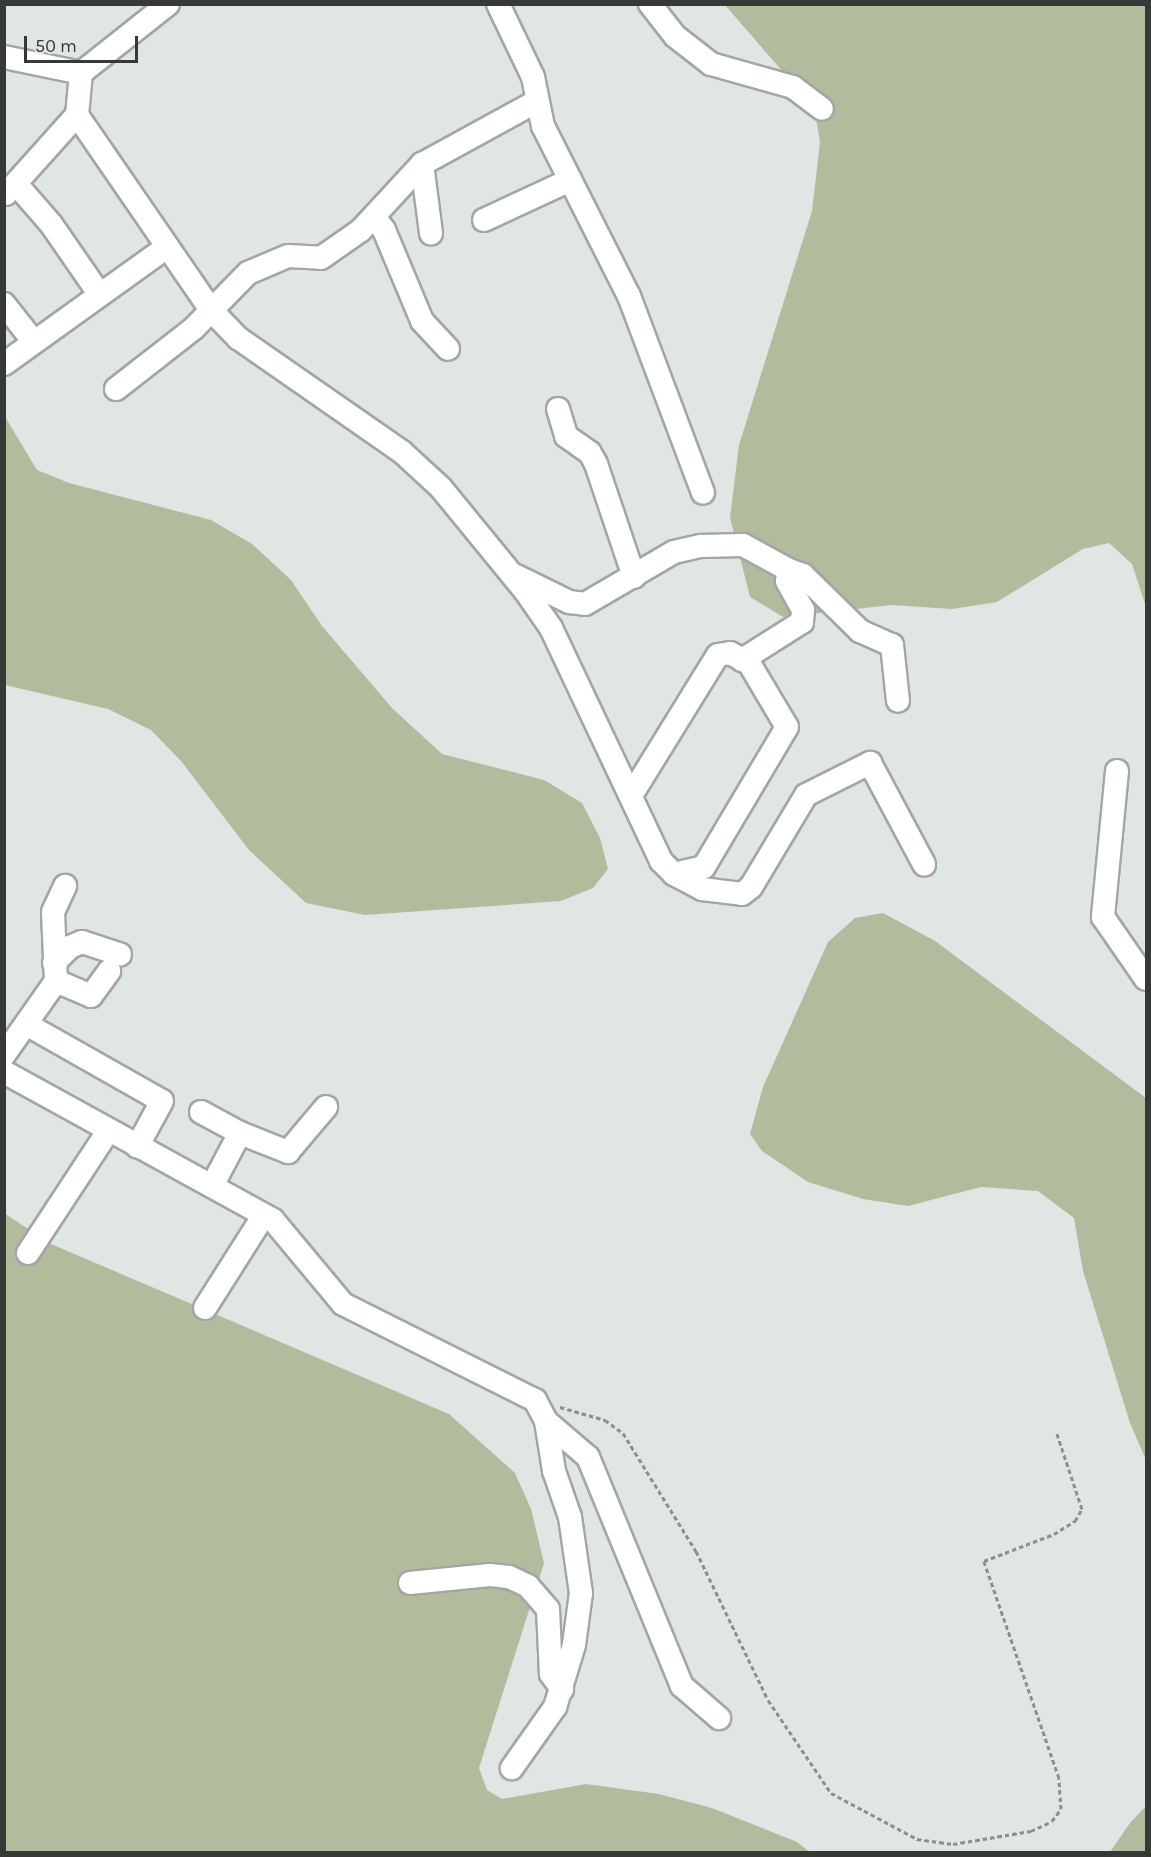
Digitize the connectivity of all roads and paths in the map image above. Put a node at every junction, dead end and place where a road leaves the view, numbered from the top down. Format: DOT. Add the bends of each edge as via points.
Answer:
graph roads {
  1 [pos="168,4"];
  2 [pos="498,4"];
  3 [pos="650,4"];
  4 [pos="4,57"];
  5 [pos="81,73"];
  6 [pos="537,101"];
  7 [pos="822,109"];
  8 [pos="77,115"];
  9 [pos="422,164"];
  10 [pos="570,180"];
  11 [pos="11,190"];
  12 [pos="374,216"];
  13 [pos="484,220"];
  14 [pos="430,233"];
  15 [pos="167,247"];
  16 [pos="100,295"];
  17 [pos="4,304"];
  18 [pos="211,310"];
  19 [pos="34,342"];
  20 [pos="447,349"];
  21 [pos="4,364"];
  22 [pos="116,389"];
  23 [pos="558,409"];
  24 [pos="704,493"];
  25 [pos="789,570"];
  26 [pos="512,574"];
  27 [pos="634,577"];
  28 [pos="742,660"];
  29 [pos="898,701"];
  30 [pos="1117,771"];
  31 [pos="632,794"];
  32 [pos="924,864"];
  33 [pos="676,875"];
  34 [pos="65,886"];
  35 [pos="55,972"];
  36 [pos="1146,979"];
  37 [pos="26,1024"];
  38 [pos="4,1055"];
  39 [pos="4,1072"];
  40 [pos="326,1107"];
  41 [pos="201,1112"];
  42 [pos="108,1131"];
  43 [pos="240,1133"];
  44 [pos="137,1147"];
  45 [pos="212,1186"];
  46 [pos="264,1215"];
  47 [pos="28,1253"];
  48 [pos="204,1308"];
  49 [pos="535,1400"];
  50 [pos="546,1421"];
  51 [pos="1056,1431"];
  52 [pos="410,1583"];
  53 [pos="562,1689"];
  54 [pos="719,1718"];
  55 [pos="512,1768"];
  1 -- 5 [label="street"];
  2 -- 6 [label="street" via="533,77"];
  3 -- 7 [label="street" via="675,36 711,64 793,87"];
  4 -- 5 [label="street"];
  5 -- 8 [label="street"];
  6 -- 9 [label="street"];
  6 -- 10 [label="street" via="543,126"];
  8 -- 11 [label="street"];
  8 -- 15 [label="street"];
  9 -- 12 [label="street"];
  9 -- 14 [label="street"];
  10 -- 13 [label="street"];
  10 -- 24 [label="street" via="629,296"];
  11 -- 16 [label="street" via="51,224"];
  12 -- 18 [label="street" via="321,258 288,256 248,273"];
  12 -- 20 [label="street" via="384,230 422,321"];
  15 -- 16 [label="street"];
  15 -- 18 [label="street"];
  16 -- 19 [label="street"];
  17 -- 19 [label="street"];
  18 -- 22 [label="street"];
  18 -- 26 [label="street" via="238,338 402,452 441,488"];
  19 -- 21 [label="street"];
  23 -- 27 [label="street" via="566,436 596,464"];
  25 -- 27 [label="street" via="743,545 701,546 674,552"];
  25 -- 28 [label="street" via="787,581 803,610 802,622"];
  25 -- 29 [label="street" via="803,575 860,631 892,645"];
  26 -- 27 [label="street" via="569,602 585,604"];
  26 -- 31 [label="street" via="551,628"];
  28 -- 31 [label="street" via="722,651 718,655"];
  28 -- 33 [label="street" via="787,727 704,867"];
  30 -- 36 [label="street" via="1103,917"];
  31 -- 33 [label="street" via="661,861"];
  32 -- 33 [label="street" via="870,763 806,795 751,887 742,894 702,889"];
  34 -- 35 [label="street" via="53,912"];
  35 -- 35 [label="street" via="91,996 115,963 82,942 70,947"];
  35 -- 37 [label="street"];
  37 -- 38 [label="street"];
  37 -- 44 [label="street" via="162,1101"];
  39 -- 42 [label="street"];
  40 -- 43 [label="street" via="288,1152"];
  41 -- 43 [label="street"];
  42 -- 44 [label="street"];
  42 -- 47 [label="street"];
  43 -- 45 [label="street"];
  44 -- 45 [label="street"];
  45 -- 46 [label="street"];
  46 -- 48 [label="street"];
  46 -- 49 [label="street" via="293,1241 343,1304"];
  49 -- 50 [label="street"];
  49 -- 51 [label="path" via="605,1420 623,1433 696,1551 768,1700 831,1792 917,1839 953,1844 1031,1831 1052,1821 1061,1809 1059,1778 984,1561 1054,1534 1075,1521 1083,1509"];
  50 -- 53 [label="street" via="554,1471 570,1517 582,1593"];
  50 -- 54 [label="street" via="588,1457 682,1686"];
  52 -- 53 [label="street" via="490,1575 509,1577 528,1586 548,1609 551,1674"];
  53 -- 55 [label="street" via="555,1707"];
}
